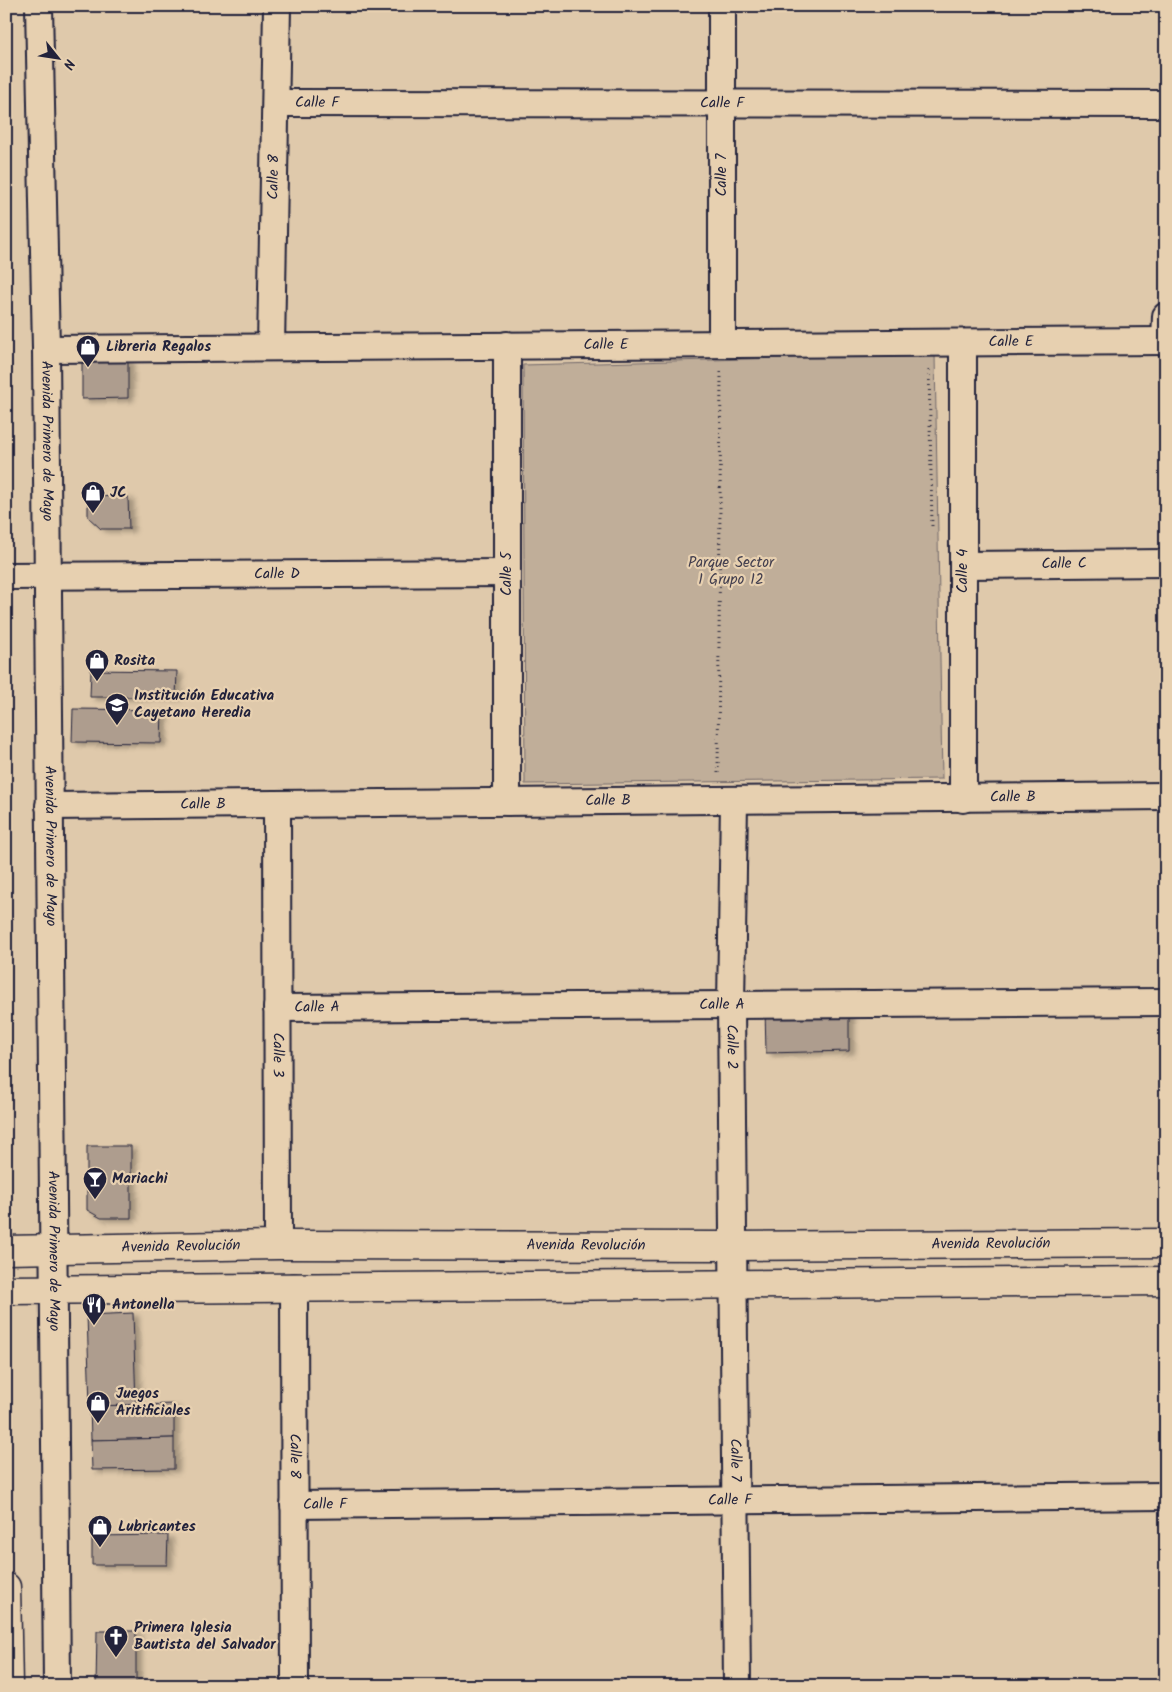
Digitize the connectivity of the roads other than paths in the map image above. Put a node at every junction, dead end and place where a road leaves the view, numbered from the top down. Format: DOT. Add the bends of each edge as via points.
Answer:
graph roads {
  1 [pos="39,6"];
  2 [pos="277,6"];
  3 [pos="722,6"];
  4 [pos="277,103"];
  5 [pos="722,103"];
  6 [pos="1166,104"];
  7 [pos="1166,316"];
  8 [pos="1166,341"];
  9 [pos="963,343"];
  10 [pos="722,344"];
  11 [pos="507,345"];
  12 [pos="271,347"];
  13 [pos="46,349"];
  14 [pos="1166,563"];
  15 [pos="963,565"];
  16 [pos="507,573"];
  17 [pos="6,576"];
  18 [pos="48,576"];
  19 [pos="1166,796"];
  20 [pos="963,799"];
  21 [pos="726,801"];
  22 [pos="507,802"];
  23 [pos="277,804"];
  24 [pos="49,806"];
  25 [pos="1166,1002"];
  26 [pos="731,1005"];
  27 [pos="278,1008"];
  28 [pos="1166,1243"];
  29 [pos="278,1245"];
  30 [pos="52,1249"];
  31 [pos="6,1250"];
  32 [pos="734,1264"];
  33 [pos="1166,1281"];
  34 [pos="294,1287"];
  35 [pos="6,1290"];
  36 [pos="54,1290"];
  37 [pos="1166,1496"];
  38 [pos="736,1500"];
  39 [pos="294,1505"];
  40 [pos="6,1587"];
  41 [pos="8,1686"];
  42 [pos="57,1686"];
  43 [pos="295,1686"];
  44 [pos="737,1686"];
  1 -- 13 [label="street, Avenida Primero de Mayo"];
  2 -- 4 [label="street, Calle 8"];
  3 -- 5 [label="street, Calle 7"];
  4 -- 5 [label="street, Calle F"];
  4 -- 12 [label="street, Calle 8"];
  5 -- 6 [label="street, Calle F"];
  5 -- 10 [label="street, Calle 7"];
  7 -- 8 [label="street"];
  8 -- 9 [label="street, Calle E"];
  9 -- 10 [label="street, Calle E"];
  9 -- 15 [label="street, Calle 4"];
  10 -- 11 [label="street, Calle E"];
  11 -- 12 [label="street, Calle E"];
  11 -- 16 [label="street, Calle 5"];
  12 -- 13 [label="street, Calle E"];
  13 -- 18 [label="street, Avenida Primero de Mayo"];
  14 -- 15 [label="street, Calle C"];
  15 -- 20 [label="street, Calle 4"];
  16 -- 18 [label="street, Calle D"];
  16 -- 22 [label="street, Calle 5"];
  17 -- 18 [label="street, Calle D"];
  18 -- 24 [label="street, Avenida Primero de Mayo"];
  19 -- 20 [label="street, Calle B"];
  20 -- 21 [label="street, Calle B"];
  21 -- 22 [label="street, Calle B"];
  21 -- 26 [label="street, Calle 2"];
  22 -- 23 [label="street, Calle B"];
  23 -- 24 [label="street, Calle B"];
  23 -- 27 [label="street, Calle 3"];
  24 -- 30 [label="street, Avenida Primero de Mayo"];
  25 -- 26 [label="street, Calle A"];
  26 -- 27 [label="street, Calle A"];
  26 -- 32 [label="street, Calle 2"];
  27 -- 29 [label="street, Calle 3"];
  28 -- 32 [label="street, Avenida Revolución"];
  29 -- 30 [label="street, Avenida Revolución"];
  29 -- 32 [label="street, Avenida Revolución"];
  30 -- 31 [label="street, Avenida Revolución"];
  30 -- 36 [label="street, Avenida Primero de Mayo"];
  32 -- 33 [label="street, Avenida Revolución"];
  32 -- 34 [label="street, Avenida Revolución"];
  32 -- 38 [label="street, Calle 7"];
  34 -- 36 [label="street, Avenida Revolución"];
  34 -- 39 [label="street, Calle 8"];
  35 -- 36 [label="street, Avenida Revolución"];
  36 -- 42 [label="street, Avenida Primero de Mayo"];
  37 -- 38 [label="street, Calle F"];
  38 -- 39 [label="street, Calle F"];
  38 -- 44 [label="street, Calle 7"];
  39 -- 43 [label="street, Calle 8"];
  40 -- 41 [label="street"];
}
